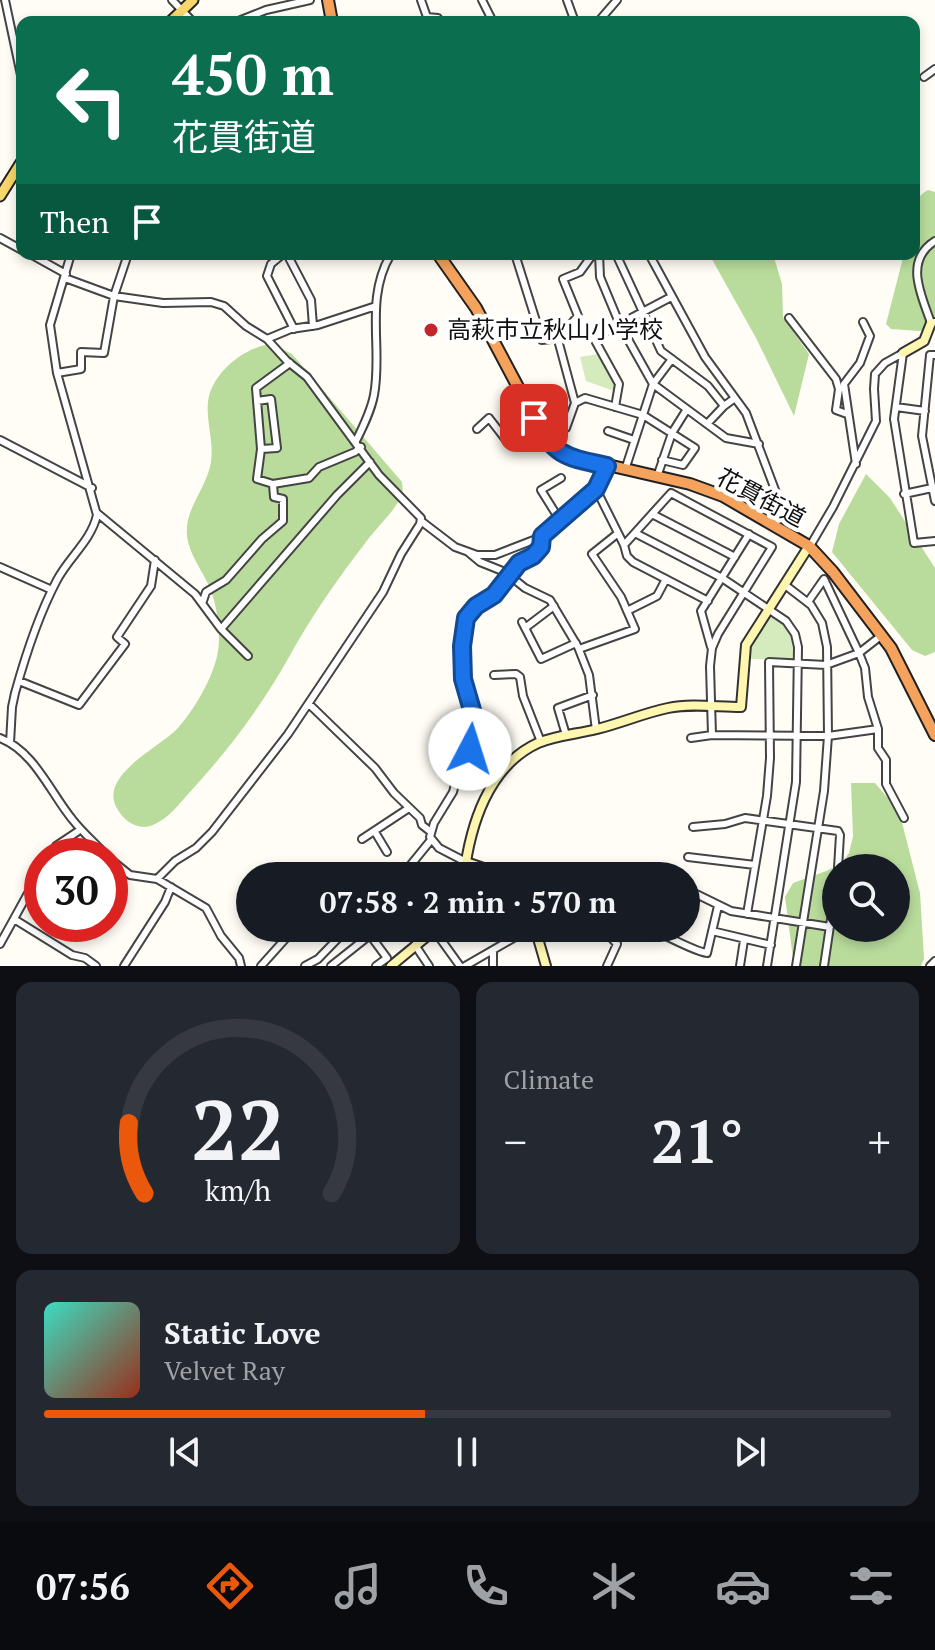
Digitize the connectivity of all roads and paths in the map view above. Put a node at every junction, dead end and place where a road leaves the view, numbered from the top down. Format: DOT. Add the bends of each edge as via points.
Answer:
graph roads {
  1 [pos="172,0"];
  2 [pos="193,0"];
  3 [pos="262,0"];
  4 [pos="310,0"];
  5 [pos="3,2"];
  6 [pos="266,10"];
  7 [pos="182,12"];
  8 [pos="177,16"];
  9 [pos="186,16"];
  10 [pos="251,16"];
  11 [pos="16,55"];
  12 [pos="935,69"];
  13 [pos="924,77"];
  14 [pos="16,171"];
  15 [pos="0,196"];
  16 [pos="935,241"];
  17 [pos="920,258"];
  18 [pos="40,260"];
  19 [pos="70,260"];
  20 [pos="126,260"];
  21 [pos="277,260"];
  22 [pos="288,260"];
  23 [pos="388,260"];
  24 [pos="442,260"];
  25 [pos="517,260"];
  26 [pos="589,260"];
  27 [pos="599,260"];
  28 [pos="619,260"];
  29 [pos="652,260"];
  30 [pos="919,260"];
  31 [pos="66,276"];
  32 [pos="114,296"];
  33 [pos="671,297"];
  34 [pos="376,306"];
  35 [pos="644,312"];
  36 [pos="789,318"];
  37 [pos="863,322"];
  38 [pos="933,323"];
  39 [pos="620,325"];
  40 [pos="313,326"];
  41 [pos="294,329"];
  42 [pos="592,335"];
  43 [pos="572,338"];
  44 [pos="267,339"];
  45 [pos="558,340"];
  46 [pos="903,353"];
  47 [pos="935,355"];
  48 [pos="672,359"];
  49 [pos="290,363"];
  50 [pos="57,373"];
  51 [pos="653,384"];
  52 [pos="735,398"];
  53 [pos="257,401"];
  54 [pos="575,403"];
  55 [pos="724,406"];
  56 [pos="615,407"];
  57 [pos="896,407"];
  58 [pos="687,409"];
  59 [pos="925,411"];
  60 [pos="847,414"];
  61 [pos="643,415"];
  62 [pos="534,418"];
  63 [pos="707,424"];
  64 [pos="566,428"];
  65 [pos="478,429"];
  66 [pos="608,431"];
  67 [pos="672,433"];
  68 [pos="0,440"];
  69 [pos="634,440"];
  70 [pos="358,444"];
  71 [pos="759,444"];
  72 [pos="261,449"];
  73 [pos="935,457"];
  74 [pos="927,458"];
  75 [pos="662,460"];
  76 [pos="370,462"];
  77 [pos="856,464"];
  78 [pos="607,466"];
  79 [pos="625,470"];
  80 [pos="657,477"];
  81 [pos="561,478"];
  82 [pos="273,484"];
  83 [pos="92,488"];
  84 [pos="932,488"];
  85 [pos="596,489"];
  86 [pos="904,494"];
  87 [pos="935,501"];
  88 [pos="97,513"];
  89 [pos="652,514"];
  90 [pos="421,521"];
  91 [pos="561,522"];
  92 [pos="772,523"];
  93 [pos="635,533"];
  94 [pos="617,534"];
  95 [pos="749,534"];
  96 [pos="542,536"];
  97 [pos="935,541"];
  98 [pos="624,545"];
  99 [pos="809,546"];
  100 [pos="468,552"];
  101 [pos="735,557"];
  102 [pos="155,560"];
  103 [pos="0,567"];
  104 [pos="509,575"];
  105 [pos="722,578"];
  106 [pos="666,579"];
  107 [pos="785,585"];
  108 [pos="52,590"];
  109 [pos="744,593"];
  110 [pos="203,601"];
  111 [pos="708,601"];
  112 [pos="808,602"];
  113 [pos="554,606"];
  114 [pos="769,609"];
  115 [pos="627,611"];
  116 [pos="221,629"];
  117 [pos="882,635"];
  118 [pos="577,646"];
  119 [pos="712,648"];
  120 [pos="859,653"];
  121 [pos="248,656"];
  122 [pos="797,662"];
  123 [pos="826,665"];
  124 [pos="494,675"];
  125 [pos="19,681"];
  126 [pos="593,695"];
  127 [pos="309,704"];
  128 [pos="711,707"];
  129 [pos="878,729"];
  130 [pos="596,730"];
  131 [pos="566,735"];
  132 [pos="712,735"];
  133 [pos="770,735"];
  134 [pos="797,735"];
  135 [pos="935,735"];
  136 [pos="828,736"];
  137 [pos="0,738"];
  138 [pos="691,738"];
  139 [pos="541,742"];
  140 [pos="10,743"];
  141 [pos="409,808"];
  142 [pos="904,818"];
  143 [pos="764,819"];
  144 [pos="790,823"];
  145 [pos="693,827"];
  146 [pos="818,827"];
  147 [pos="77,832"];
  148 [pos="375,832"];
  149 [pos="431,836"];
  150 [pos="68,838"];
  151 [pos="89,838"];
  152 [pos="362,839"];
  153 [pos="387,852"];
  154 [pos="839,854"];
  155 [pos="688,857"];
  156 [pos="413,862"];
  157 [pos="454,862"];
  158 [pos="466,862"];
  159 [pos="755,865"];
  160 [pos="128,873"];
  161 [pos="157,879"];
  162 [pos="171,887"];
  163 [pos="700,896"];
  164 [pos="24,901"];
  165 [pos="718,906"];
  166 [pos="747,914"];
  167 [pos="775,918"];
  168 [pos="14,919"];
  169 [pos="803,923"];
  170 [pos="822,926"];
  171 [pos="712,931"];
  172 [pos="744,940"];
  173 [pos="281,942"];
  174 [pos="419,942"];
  175 [pos="445,942"];
  176 [pos="508,942"];
  177 [pos="538,942"];
  178 [pos="615,942"];
  179 [pos="679,942"];
  180 [pos="828,942"];
  181 [pos="0,943"];
  182 [pos="331,944"];
  183 [pos="415,945"];
  184 [pos="771,945"];
  185 [pos="493,950"];
  186 [pos="341,958"];
  187 [pos="935,961"];
  188 [pos="241,964"];
  189 [pos="96,966"];
  190 [pos="124,966"];
  191 [pos="248,966"];
  192 [pos="261,966"];
  193 [pos="305,966"];
  194 [pos="331,966"];
  195 [pos="376,966"];
  196 [pos="391,966"];
  197 [pos="429,966"];
  198 [pos="463,966"];
  199 [pos="493,966"];
  200 [pos="546,966"];
  201 [pos="607,966"];
  202 [pos="740,966"];
  203 [pos="767,966"];
  204 [pos="796,966"];
  205 [pos="824,966"];
  206 [pos="930,966"];
  1 -- 7 [label="street"];
  2 -- 7 [label="main road"];
  3 -- 6 [label="street"];
  4 -- 6 [label="street"];
  5 -- 11 [label="street"];
  6 -- 10 [label="street"];
  7 -- 8 [label="main road"];
  7 -- 9 [label="street"];
  12 -- 13 [label="street"];
  14 -- 15 [label="main road"];
  16 -- 17 [label="street"];
  18 -- 31 [label="street"];
  19 -- 31 [label="street"];
  20 -- 32 [label="street"];
  21 -- 41 [label="street" via="267,276"];
  22 -- 40 [label="street" via="311,300"];
  23 -- 34 [label="street"];
  24 -- 62 [label="highway, 花貫街道" via="476,308"];
  25 -- 45 [label="street" via="542,340"];
  26 -- 43 [label="street" via="580,272 563,279 578,316 568,327"];
  27 -- 39 [label="street" via="600,277"];
  28 -- 35 [label="street"];
  29 -- 33 [label="street"];
  30 -- 38 [label="street" via="918,282"];
  31 -- 32 [label="street"];
  31 -- 50 [label="street" via="50,325"];
  32 -- 44 [label="street" via="221,304"];
  32 -- 50 [label="street" via="104,353 81,352 81,369"];
  33 -- 35 [label="street"];
  33 -- 52 [label="street"];
  34 -- 40 [label="street"];
  34 -- 70 [label="street" via="375,394"];
  35 -- 39 [label="street"];
  35 -- 48 [label="street" via="661,351"];
  36 -- 60 [label="street" via="836,379 836,410"];
  37 -- 60 [label="street" via="870,336 860,363 844,384"];
  38 -- 46 [label="street" via="924,341"];
  39 -- 42 [label="street"];
  39 -- 51 [label="street"];
  40 -- 41 [label="street"];
  41 -- 44 [label="street"];
  42 -- 43 [label="street"];
  42 -- 56 [label="street" via="619,384"];
  43 -- 45 [label="street"];
  44 -- 49 [label="street"];
  45 -- 54 [label="street"];
  46 -- 57 [label="street"];
  46 -- 77 [label="street" via="875,374 878,417"];
  47 -- 59 [label="street" via="930,355"];
  48 -- 51 [label="street"];
  48 -- 55 [label="street" via="708,386"];
  49 -- 53 [label="street" via="256,388"];
  49 -- 70 [label="street" via="307,377"];
  50 -- 83 [label="street"];
  51 -- 58 [label="street"];
  51 -- 61 [label="street"];
  52 -- 55 [label="street"];
  52 -- 71 [label="street"];
  53 -- 72 [label="street"];
  53 -- 72 [label="street" via="271,399 277,432 277,448"];
  54 -- 56 [label="street" via="585,398"];
  54 -- 64 [label="street"];
  55 -- 63 [label="street"];
  56 -- 61 [label="street"];
  57 -- 59 [label="street"];
  57 -- 86 [label="street"];
  58 -- 63 [label="street"];
  58 -- 67 [label="street"];
  59 -- 74 [label="street" via="922,436"];
  60 -- 77 [label="street"];
  61 -- 67 [label="street"];
  61 -- 69 [label="street"];
  62 -- 65 [label="street" via="506,440 489,418"];
  62 -- 78 [label="highway, 花貫街道" via="553,448"];
  63 -- 71 [label="street" via="726,438"];
  66 -- 69 [label="street"];
  67 -- 75 [label="street"];
  67 -- 75 [label="street" via="695,448 683,465"];
  68 -- 83 [label="street"];
  69 -- 79 [label="street"];
  70 -- 76 [label="street"];
  70 -- 82 [label="street" via="355,452 319,467 309,478"];
  71 -- 92 [label="street" via="780,503"];
  72 -- 82 [label="street" via="257,479"];
  73 -- 74 [label="street"];
  74 -- 84 [label="street"];
  75 -- 80 [label="street"];
  76 -- 90 [label="street"];
  76 -- 116 [label="street"];
  77 -- 99 [label="street"];
  78 -- 79 [label="highway, 花貫街道"];
  78 -- 85 [label="street"];
  79 -- 80 [label="highway, 花貫街道"];
  80 -- 92 [label="highway, 花貫街道" via="713,492"];
  81 -- 91 [label="street" via="541,490"];
  82 -- 110 [label="street" via="274,497 283,499 283,521 226,580 206,592"];
  83 -- 88 [label="street"];
  84 -- 86 [label="street"];
  84 -- 87 [label="street"];
  85 -- 91 [label="street"];
  85 -- 94 [label="street"];
  86 -- 97 [label="street" via="914,543"];
  88 -- 102 [label="street"];
  88 -- 108 [label="street" via="91,533"];
  89 -- 93 [label="street"];
  89 -- 95 [label="street" via="671,493"];
  89 -- 101 [label="street"];
  90 -- 100 [label="street"];
  90 -- 127 [label="street" via="383,592"];
  91 -- 96 [label="street"];
  92 -- 99 [label="highway, 花貫街道"];
  93 -- 98 [label="street"];
  93 -- 105 [label="street"];
  94 -- 98 [label="street"];
  94 -- 115 [label="street" via="592,554"];
  95 -- 101 [label="street"];
  95 -- 109 [label="street" via="772,547"];
  96 -- 100 [label="street" via="495,555"];
  96 -- 104 [label="street" via="541,547"];
  98 -- 106 [label="street" via="631,561"];
  99 -- 107 [label="street"];
  99 -- 117 [label="highway, 花貫街道"];
  100 -- 104 [label="street"];
  101 -- 105 [label="street"];
  102 -- 110 [label="street"];
  102 -- 125 [label="street" via="151,586 117,637 125,644 79,705"];
  103 -- 108 [label="street"];
  104 -- 113 [label="street"];
  104 -- 149 [label="street" via="466,618 463,679 475,737"];
  105 -- 109 [label="street"];
  105 -- 111 [label="street"];
  106 -- 111 [label="street"];
  106 -- 115 [label="street" via="657,596"];
  107 -- 112 [label="street"];
  107 -- 114 [label="street"];
  108 -- 125 [label="street"];
  109 -- 114 [label="street"];
  109 -- 119 [label="street"];
  110 -- 116 [label="street"];
  111 -- 119 [label="street" via="701,615"];
  112 -- 120 [label="street" via="824,579"];
  112 -- 123 [label="street" via="825,634"];
  113 -- 118 [label="street"];
  113 -- 118 [label="street" via="524,625 541,659"];
  114 -- 122 [label="street" via="793,629"];
  114 -- 128 [label="street" via="746,645 741,707"];
  115 -- 118 [label="street" via="635,629"];
  116 -- 121 [label="street"];
  117 -- 120 [label="street"];
  117 -- 135 [label="highway, 花貫街道"];
  118 -- 126 [label="street"];
  119 -- 128 [label="street"];
  120 -- 123 [label="street"];
  120 -- 129 [label="street"];
  122 -- 123 [label="street"];
  122 -- 133 [label="street" via="769,662"];
  122 -- 134 [label="street"];
  123 -- 136 [label="street"];
  124 -- 139 [label="street" via="520,677"];
  125 -- 140 [label="street"];
  126 -- 130 [label="street"];
  126 -- 131 [label="street" via="558,708"];
  127 -- 141 [label="street"];
  127 -- 161 [label="street" via="212,832"];
  128 -- 130 [label="street" via="665,708"];
  128 -- 132 [label="street"];
  129 -- 136 [label="street"];
  129 -- 142 [label="street" via="886,784"];
  130 -- 131 [label="street"];
  131 -- 139 [label="street"];
  132 -- 133 [label="street"];
  132 -- 138 [label="street"];
  133 -- 134 [label="street"];
  133 -- 143 [label="street"];
  134 -- 136 [label="street"];
  134 -- 144 [label="street"];
  136 -- 146 [label="street"];
  137 -- 140 [label="street"];
  139 -- 158 [label="street" via="516,758 483,801"];
  140 -- 151 [label="street" via="37,769"];
  141 -- 148 [label="street"];
  141 -- 149 [label="street"];
  143 -- 144 [label="street"];
  143 -- 145 [label="street"];
  143 -- 159 [label="street"];
  144 -- 146 [label="street"];
  144 -- 167 [label="street"];
  146 -- 154 [label="street" via="840,832"];
  146 -- 169 [label="street"];
  147 -- 150 [label="street"];
  148 -- 152 [label="street"];
  148 -- 153 [label="street"];
  149 -- 156 [label="street"];
  149 -- 157 [label="street"];
  155 -- 159 [label="street"];
  159 -- 166 [label="street"];
  160 -- 161 [label="street"];
  161 -- 162 [label="street"];
  162 -- 188 [label="street" via="206,908"];
  162 -- 190 [label="street"];
  163 -- 165 [label="street"];
  164 -- 168 [label="street"];
  165 -- 166 [label="street"];
  165 -- 171 [label="street"];
  166 -- 167 [label="street"];
  167 -- 169 [label="street"];
  167 -- 184 [label="street"];
  168 -- 181 [label="street"];
  168 -- 189 [label="street"];
  169 -- 170 [label="street"];
  169 -- 204 [label="street"];
  171 -- 172 [label="street"];
  171 -- 179 [label="street" via="707,953"];
  172 -- 184 [label="street"];
  172 -- 202 [label="street"];
  173 -- 192 [label="street"];
  174 -- 183 [label="street"];
  175 -- 198 [label="street"];
  176 -- 185 [label="street"];
  177 -- 200 [label="street"];
  178 -- 201 [label="street"];
  180 -- 205 [label="street"];
  182 -- 186 [label="street"];
  182 -- 193 [label="street"];
  183 -- 196 [label="street"];
  183 -- 197 [label="street"];
  184 -- 203 [label="street"];
  185 -- 198 [label="street"];
  185 -- 199 [label="street"];
  186 -- 194 [label="street"];
  186 -- 195 [label="street" via="370,935 387,958"];
  187 -- 206 [label="street"];
  188 -- 191 [label="street"];
}
